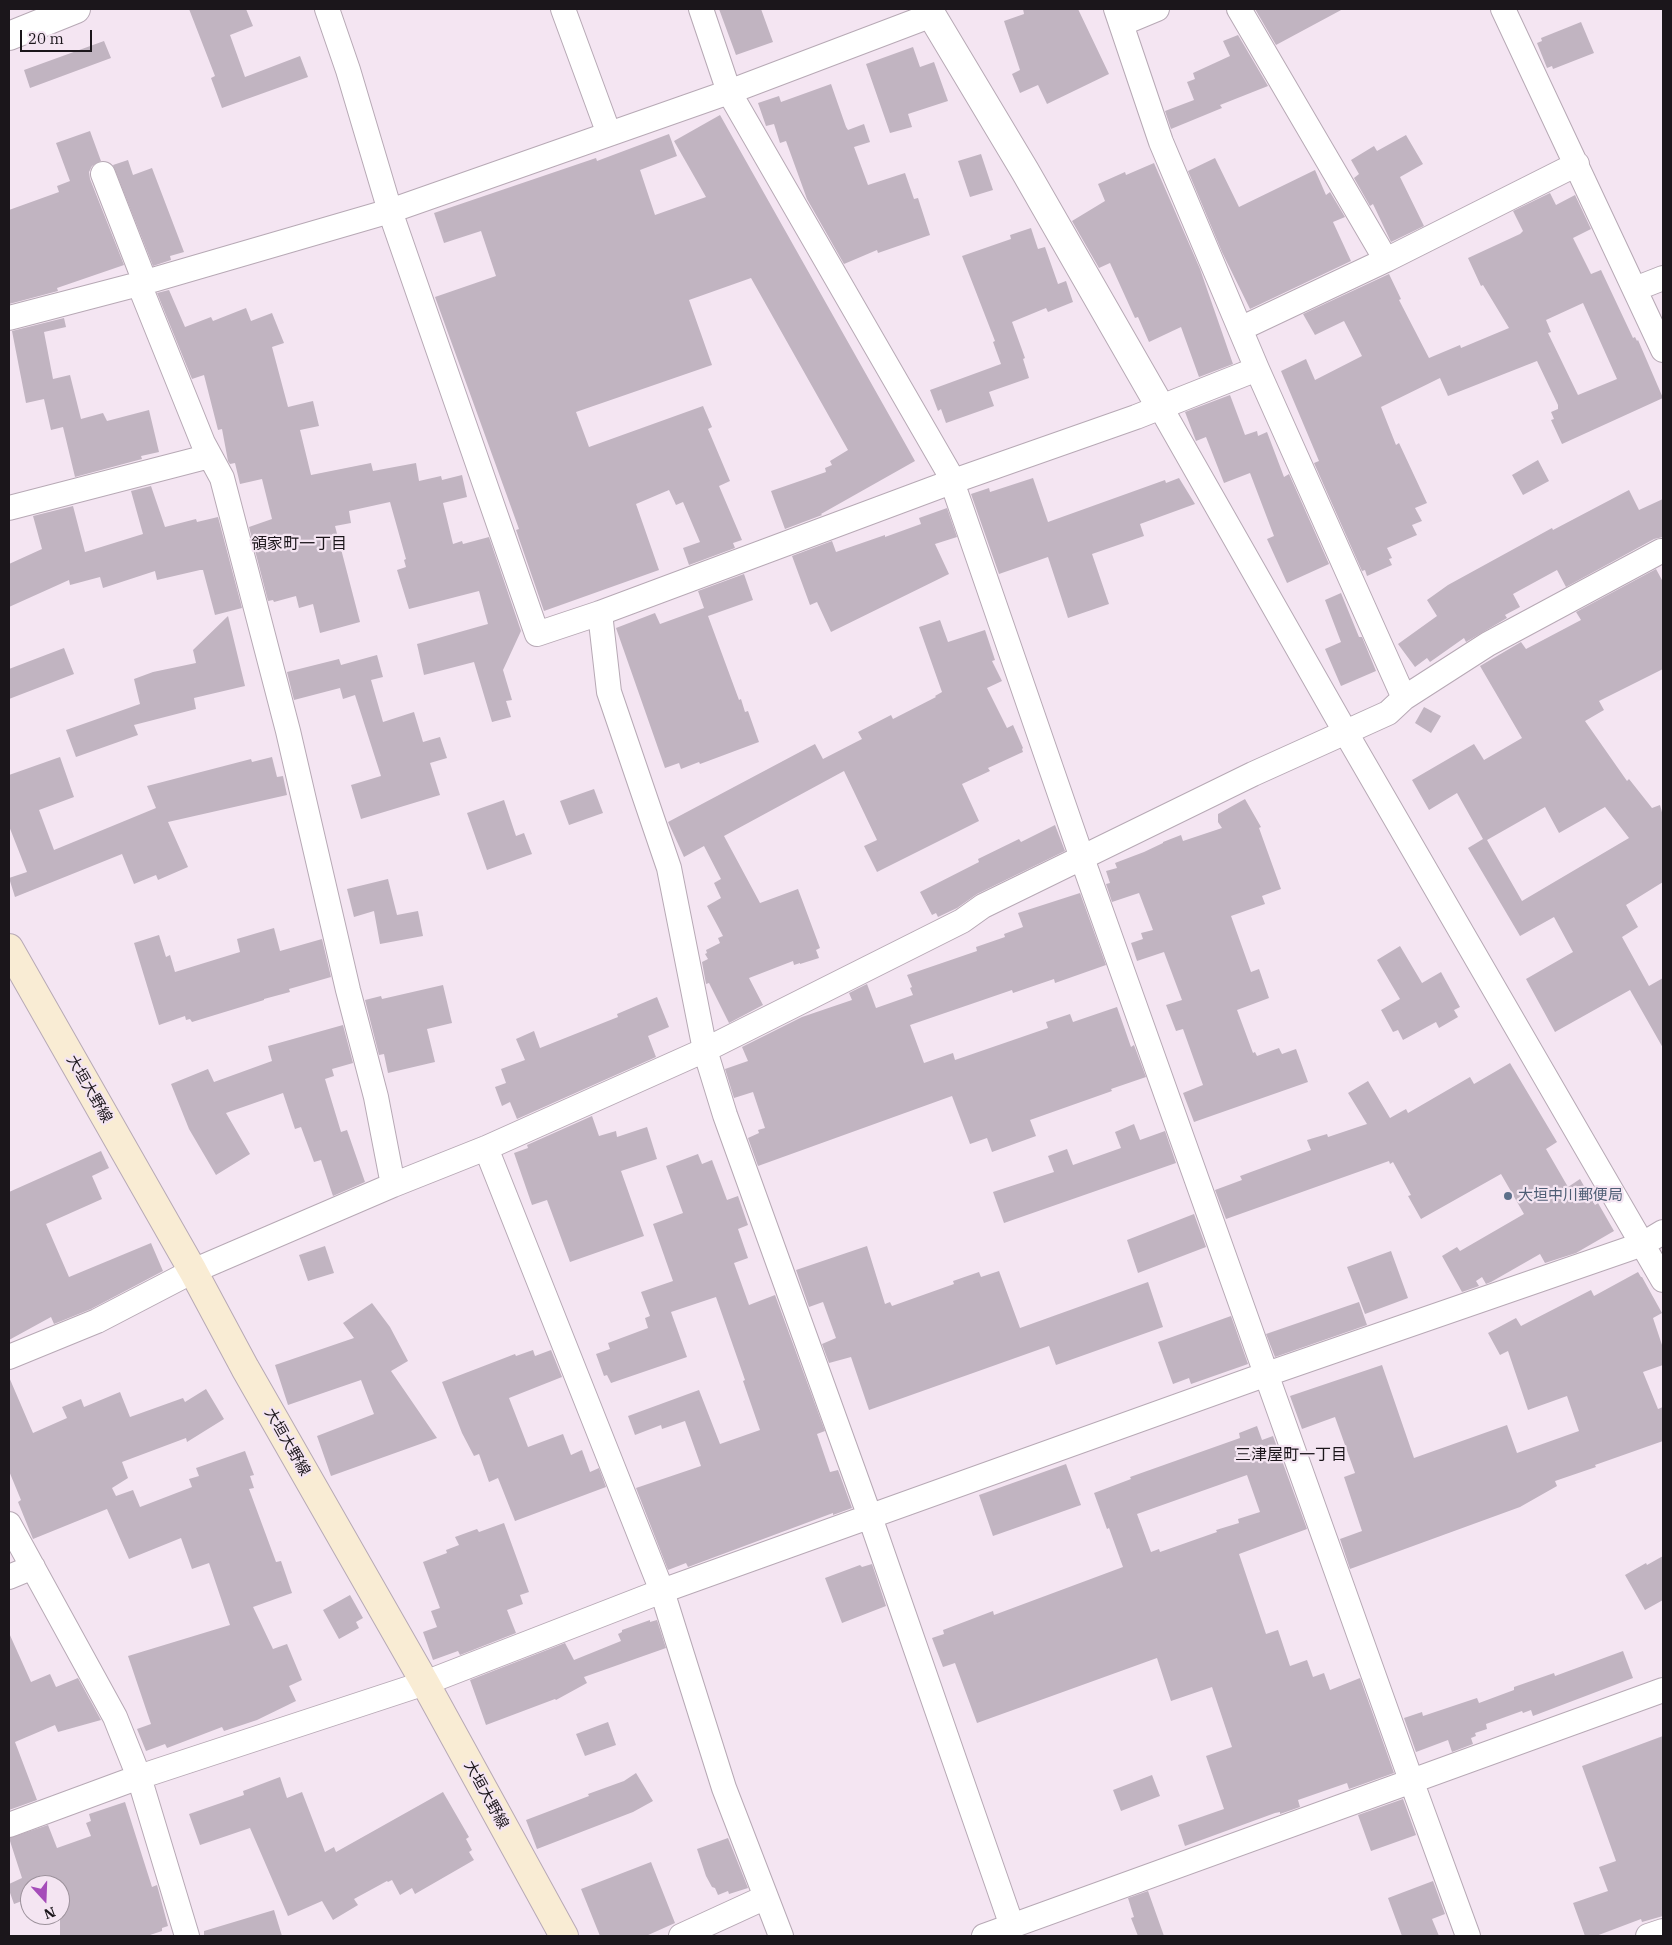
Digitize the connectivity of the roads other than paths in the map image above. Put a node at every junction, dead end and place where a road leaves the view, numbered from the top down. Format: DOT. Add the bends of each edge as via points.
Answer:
graph roads {
  1 [pos="76,9"];
  2 [pos="327,9"];
  3 [pos="563,9"];
  4 [pos="701,9"];
  5 [pos="1157,9"];
  6 [pos="1239,9"];
  7 [pos="1503,9"];
  8 [pos="930,12"];
  9 [pos="1119,16"];
  10 [pos="9,36"];
  11 [pos="729,92"];
  12 [pos="609,134"];
  13 [pos="1577,164"];
  14 [pos="103,174"];
  15 [pos="390,211"];
  16 [pos="1386,260"];
  17 [pos="1663,278"];
  18 [pos="142,283"];
  19 [pos="1635,289"];
  20 [pos="9,318"];
  21 [pos="1240,329"];
  22 [pos="1663,350"];
  23 [pos="1257,368"];
  24 [pos="1161,408"];
  25 [pos="210,456"];
  26 [pos="952,482"];
  27 [pos="9,508"];
  28 [pos="1663,552"];
  29 [pos="600,612"];
  30 [pos="1404,698"];
  31 [pos="1346,733"];
  32 [pos="1082,858"];
  33 [pos="9,948"];
  34 [pos="704,1050"];
  35 [pos="486,1148"];
  36 [pos="393,1185"];
  37 [pos="1663,1232"];
  38 [pos="1643,1244"];
  39 [pos="193,1271"];
  40 [pos="1663,1280"];
  41 [pos="9,1357"];
  42 [pos="1267,1374"];
  43 [pos="870,1517"];
  44 [pos="9,1524"];
  45 [pos="33,1567"];
  46 [pos="9,1577"];
  47 [pos="662,1591"];
  48 [pos="424,1683"];
  49 [pos="1663,1690"];
  50 [pos="139,1777"];
  51 [pos="1411,1780"];
  52 [pos="9,1825"];
  53 [pos="766,1896"];
  54 [pos="1012,1926"];
  55 [pos="1663,1932"];
  56 [pos="187,1936"];
  57 [pos="564,1936"];
  58 [pos="681,1936"];
  59 [pos="781,1936"];
  60 [pos="984,1936"];
  61 [pos="1468,1936"];
  62 [pos="1648,1936"];
  1 -- 10 [label="street"];
  2 -- 15 [label="street"];
  3 -- 12 [label="street"];
  4 -- 11 [label="street"];
  5 -- 9 [label="street"];
  6 -- 16 [label="street"];
  7 -- 13 [label="street"];
  8 -- 11 [label="street"];
  8 -- 24 [label="street"];
  9 -- 21 [label="street" via="1161,142"];
  11 -- 12 [label="street"];
  11 -- 26 [label="street"];
  12 -- 15 [label="street"];
  13 -- 16 [label="street"];
  13 -- 19 [label="street"];
  14 -- 18 [label="street"];
  15 -- 18 [label="street"];
  15 -- 29 [label="street" via="537,634"];
  16 -- 21 [label="street"];
  17 -- 19 [label="street"];
  18 -- 20 [label="street"];
  18 -- 25 [label="street"];
  19 -- 22 [label="street"];
  21 -- 23 [label="street"];
  23 -- 24 [label="street"];
  23 -- 30 [label="street"];
  24 -- 26 [label="street"];
  24 -- 31 [label="street"];
  25 -- 27 [label="street"];
  25 -- 36 [label="street" via="222,478 285,721 376,1096"];
  26 -- 29 [label="street"];
  26 -- 32 [label="street"];
  28 -- 30 [label="street" via="1488,644"];
  29 -- 34 [label="street" via="608,692 669,868"];
  30 -- 31 [label="street" via="1388,713"];
  31 -- 32 [label="street" via="1253,774"];
  31 -- 38 [label="street"];
  32 -- 34 [label="street"];
  32 -- 42 [label="street"];
  33 -- 39 [label="main road, 大垣大野線"];
  34 -- 35 [label="street"];
  34 -- 43 [label="street"];
  35 -- 36 [label="street"];
  35 -- 47 [label="street"];
  36 -- 39 [label="street"];
  37 -- 38 [label="street"];
  38 -- 40 [label="street"];
  38 -- 42 [label="street"];
  39 -- 41 [label="street" via="97,1321"];
  39 -- 48 [label="main road, 大垣大野線"];
  42 -- 43 [label="street"];
  42 -- 51 [label="street"];
  43 -- 47 [label="street"];
  43 -- 54 [label="street"];
  44 -- 45 [label="street"];
  45 -- 46 [label="street"];
  45 -- 50 [label="street" via="115,1717"];
  47 -- 48 [label="street"];
  47 -- 53 [label="street" via="724,1788"];
  48 -- 50 [label="street"];
  48 -- 57 [label="main road, 大垣大野線"];
  49 -- 51 [label="street"];
  50 -- 52 [label="street"];
  50 -- 56 [label="street"];
  51 -- 54 [label="street"];
  51 -- 61 [label="street"];
  53 -- 58 [label="street"];
  53 -- 59 [label="street"];
  54 -- 60 [label="street"];
  55 -- 62 [label="street"];
}
